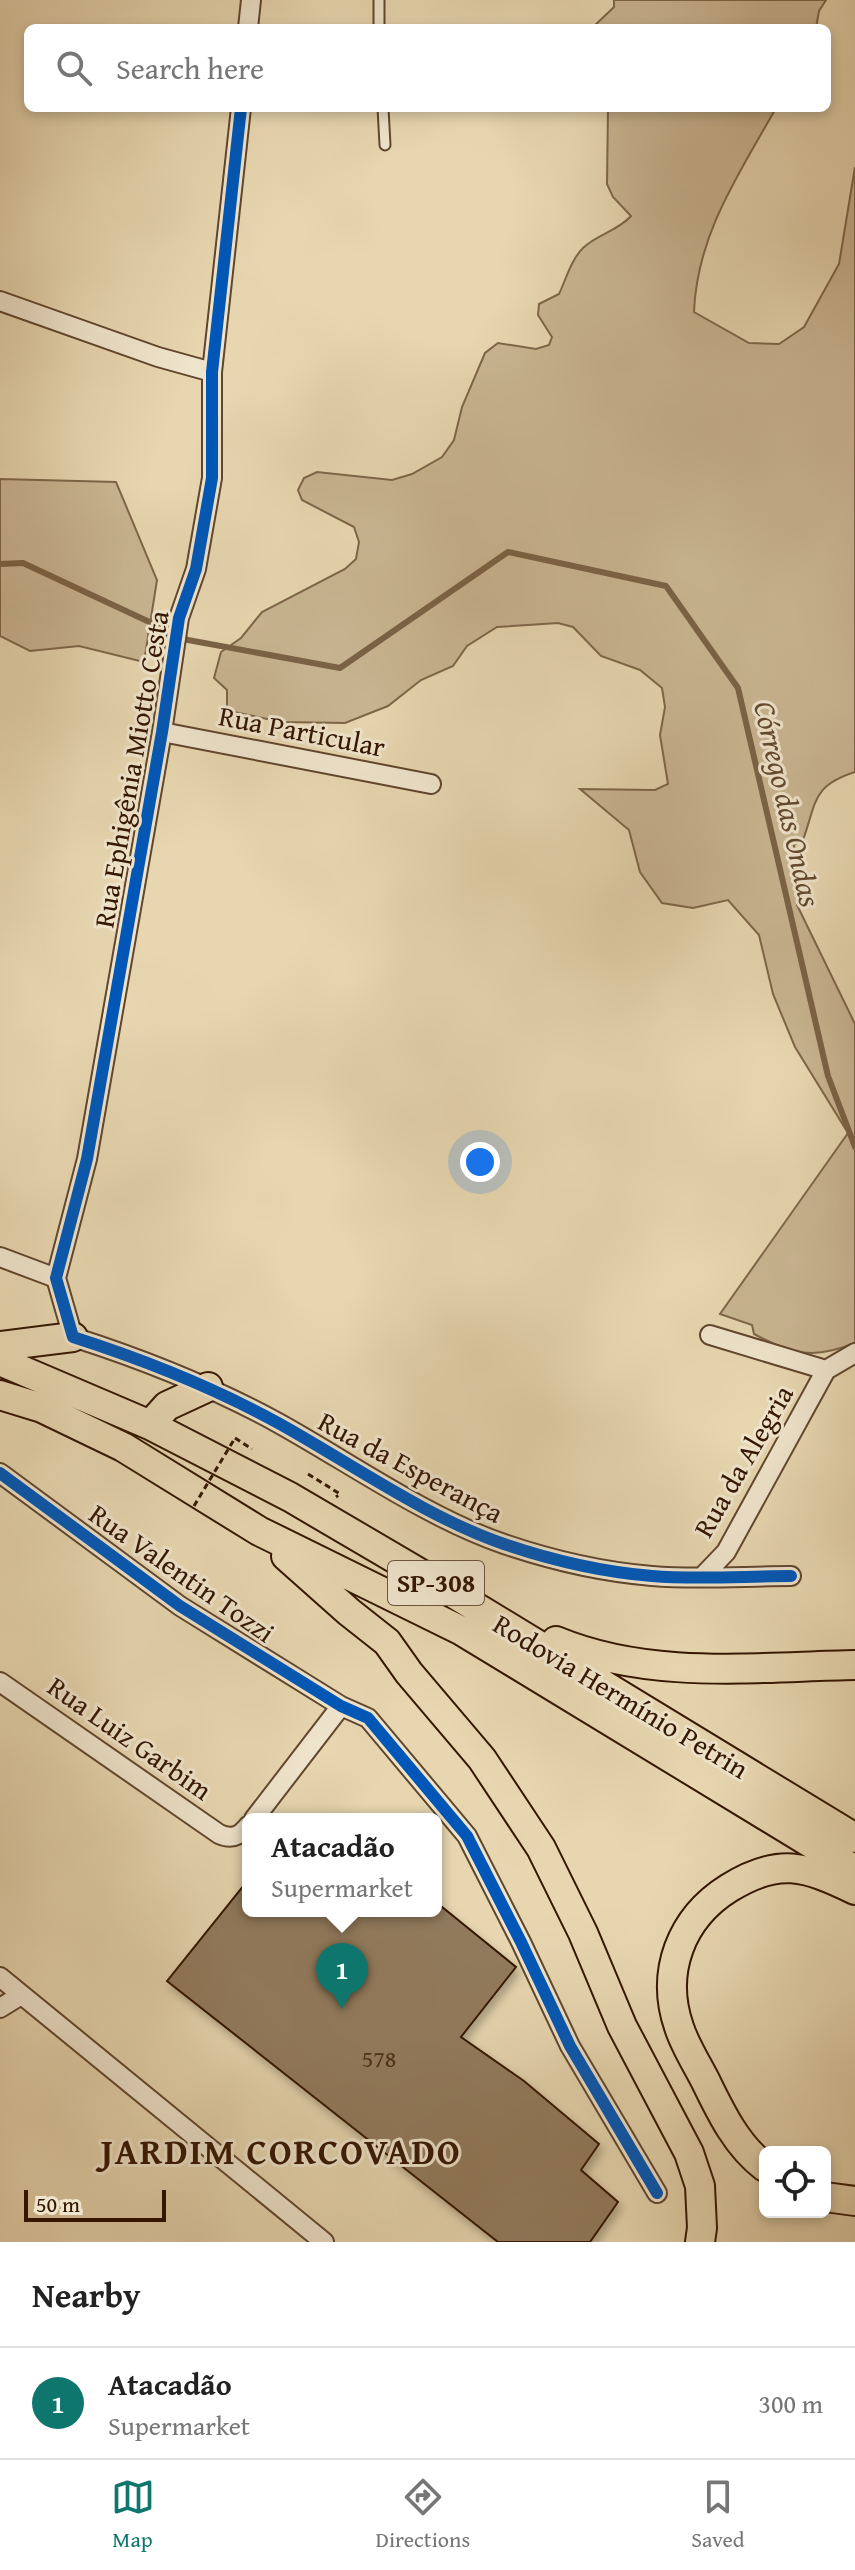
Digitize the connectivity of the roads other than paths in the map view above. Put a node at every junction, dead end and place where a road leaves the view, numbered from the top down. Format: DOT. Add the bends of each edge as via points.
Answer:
graph roads {
  1 [pos="251,0"];
  2 [pos="379,0"];
  3 [pos="248,24"];
  4 [pos="379,24"];
  5 [pos="241,112"];
  6 [pos="383,112"];
  7 [pos="385,145"];
  8 [pos="0,301"];
  9 [pos="212,372"];
  10 [pos="162,732"];
  11 [pos="431,784"];
  12 [pos="0,1257"];
  13 [pos="56,1278"];
  14 [pos="710,1335"];
  15 [pos="73,1337"];
  16 [pos="0,1346"];
  17 [pos="855,1353"];
  18 [pos="0,1361"];
  19 [pos="826,1370"];
  20 [pos="208,1387"];
  21 [pos="0,1395"];
  22 [pos="150,1425"];
  23 [pos="0,1473"];
  24 [pos="259,1531"];
  25 [pos="703,1576"];
  26 [pos="791,1576"];
  27 [pos="428,1578"];
  28 [pos="855,1665"];
  29 [pos="0,1682"];
  30 [pos="341,1706"];
  31 [pos="259,1813"];
  32 [pos="242,1832"];
  33 [pos="855,1838"];
  34 [pos="855,1870"];
  35 [pos="855,1890"];
  36 [pos="0,1977"];
  37 [pos="21,1995"];
  38 [pos="0,2008"];
  39 [pos="759,2162"];
  40 [pos="657,2193"];
  41 [pos="831,2198"];
  42 [pos="855,2201"];
  43 [pos="324,2242"];
  44 [pos="700,2242"];
  1 -- 3 [label="street"];
  2 -- 4 [label="lane"];
  5 -- 9 [label="street, Rua Ephigênia Miotto Cesta"];
  6 -- 7 [label="lane"];
  8 -- 9 [label="street"];
  9 -- 10 [label="street, Rua Ephigênia Miotto Cesta" via="212,478 196,569 179,618"];
  10 -- 11 [label="street, Rua Particular"];
  10 -- 13 [label="street, Rua Ephigênia Miotto Cesta" via="87,1159"];
  12 -- 13 [label="street"];
  13 -- 15 [label="street"];
  14 -- 19 [label="street"];
  15 -- 16 [label="main road"];
  15 -- 20 [label="street, Rua da Esperança"];
  17 -- 19 [label="street"];
  18 -- 22 [label="main road, Rodovia Hermínio Petrin / SP-308"];
  19 -- 25 [label="street, Rua da Alegria" via="748,1516"];
  20 -- 22 [label="main road" via="167,1406"];
  20 -- 25 [label="street, Rua da Esperança" via="460,1526 505,1544 617,1572"];
  21 -- 24 [label="main road, Rodovia Hermínio Petrin / SP-308" via="42,1408 123,1447"];
  22 -- 27 [label="main road, Rodovia Hermínio Petrin / SP-308" via="290,1497"];
  23 -- 30 [label="street, Rua Valentin Tozzi" via="180,1606"];
  24 -- 34 [label="main road, Rodovia Hermínio Petrin / SP-308" via="462,1631"];
  24 -- 44 [label="main road" via="387,1642 482,1759 541,1848 622,2026 689,2153 700,2186"];
  25 -- 26 [label="street, Rua da Esperança"];
  27 -- 28 [label="main road" via="584,1653 681,1668"];
  27 -- 33 [label="main road, Rodovia Hermínio Petrin / SP-308"];
  29 -- 32 [label="street, Rua Luiz Garbim" via="219,1834"];
  30 -- 31 [label="street"];
  30 -- 40 [label="street, Rua Valentin Tozzi" via="368,1718 467,1836 570,2046"];
  35 -- 39 [label="main road" via="798,1867 770,1870 743,1879 710,1900 682,1938 672,1992 679,2026 732,2132"];
  36 -- 37 [label="street"];
  37 -- 38 [label="street"];
  37 -- 43 [label="street"];
  41 -- 42 [label="main road"];
}
